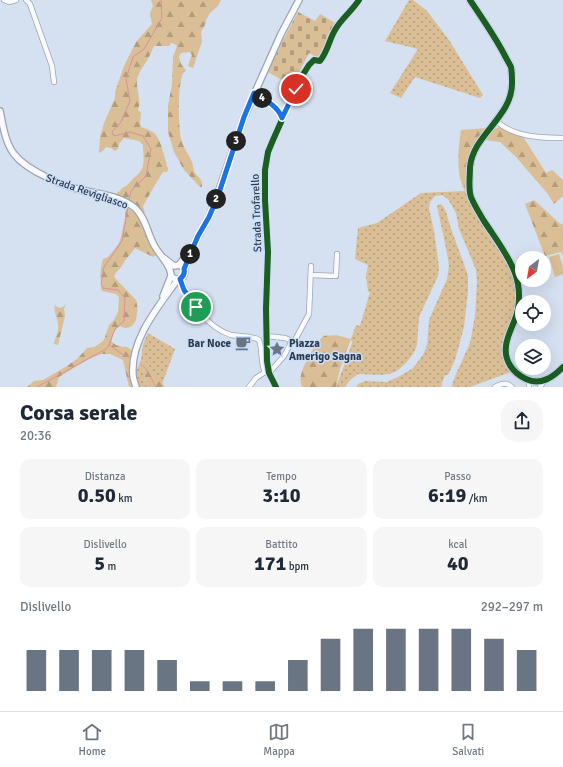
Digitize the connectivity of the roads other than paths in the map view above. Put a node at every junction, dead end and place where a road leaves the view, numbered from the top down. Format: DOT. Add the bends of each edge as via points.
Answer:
graph roads {
  1 [pos="4,0"];
  2 [pos="16,0"];
  3 [pos="26,0"];
  4 [pos="299,0"];
  5 [pos="359,0"];
  6 [pos="470,0"];
  7 [pos="54,82"];
  8 [pos="254,93"];
  9 [pos="0,111"];
  10 [pos="282,118"];
  11 [pos="496,121"];
  12 [pos="563,138"];
  13 [pos="337,254"];
  14 [pos="311,266"];
  15 [pos="176,269"];
  16 [pos="311,275"];
  17 [pos="179,279"];
  18 [pos="160,303"];
  19 [pos="266,336"];
  20 [pos="292,341"];
  21 [pos="563,367"];
  22 [pos="267,373"];
  23 [pos="544,381"];
  24 [pos="529,384"];
  25 [pos="136,387"];
  26 [pos="250,387"];
  27 [pos="276,387"];
  28 [pos="495,387"];
  29 [pos="512,387"];
  30 [pos="540,387"];
  1 -- 2 [label="street"];
  3 -- 7 [label="street" via="30,4 52,66"];
  4 -- 8 [label="street"];
  5 -- 10 [label="street, Strada Trofarello" via="335,30 325,55 320,61 314,60 309,65 297,84"];
  6 -- 11 [label="street" via="511,68 510,97"];
  8 -- 10 [label="street" via="273,105"];
  8 -- 15 [label="street" via="209,217"];
  9 -- 15 [label="street, Strada Revigliasco" via="6,139 14,154 25,164 66,186 105,194 134,207 141,215 161,255"];
  10 -- 19 [label="street, Strada Trofarello" via="268,152 265,170 268,252"];
  11 -- 12 [label="street" via="514,133"];
  11 -- 24 [label="street" via="482,138 470,164 471,197 516,274 518,308 506,345 507,359 512,370"];
  13 -- 16 [label="street" via="336,276"];
  14 -- 16 [label="street"];
  15 -- 17 [label="street, Strada Revigliasco" via="176,279"];
  15 -- 17 [label="street" via="185,271"];
  15 -- 18 [label="street"];
  16 -- 20 [label="street" via="309,314 295,340"];
  17 -- 18 [label="street"];
  17 -- 22 [label="street" via="196,307 214,326 225,333 258,340 263,368"];
  18 -- 25 [label="street" via="137,346 133,375"];
  19 -- 20 [label="street"];
  19 -- 22 [label="street"];
  20 -- 22 [label="street" via="284,356"];
  21 -- 23 [label="street"];
  22 -- 26 [label="street" via="256,378"];
  22 -- 27 [label="street"];
  23 -- 24 [label="street"];
  23 -- 30 [label="street"];
  28 -- 29 [label="street" via="504,384"];
}
